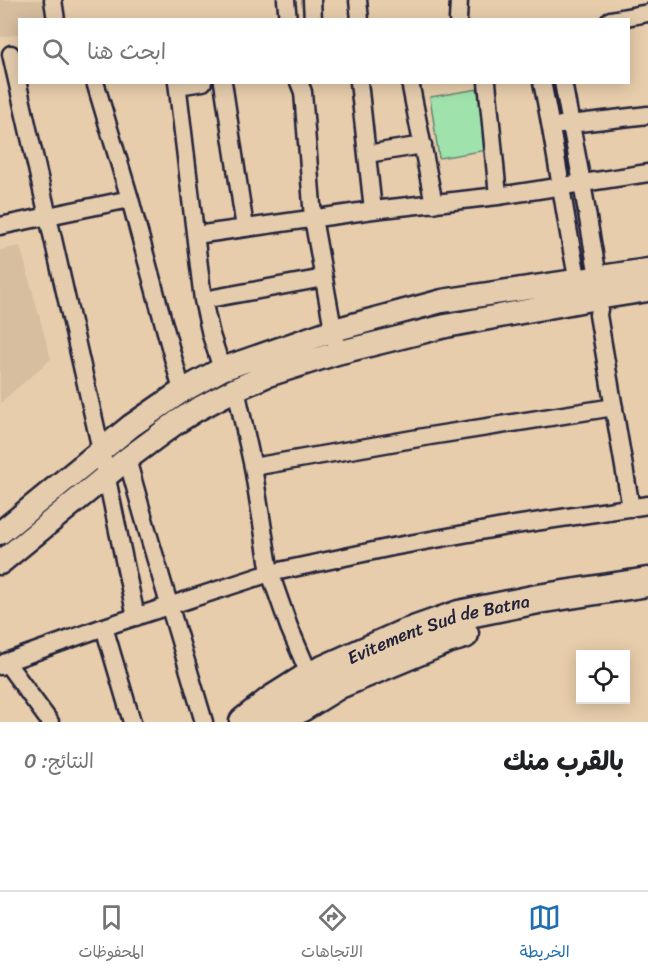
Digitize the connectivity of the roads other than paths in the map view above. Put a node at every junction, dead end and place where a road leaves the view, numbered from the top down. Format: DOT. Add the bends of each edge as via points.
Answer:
graph roads {
  1 [pos="53,0"];
  2 [pos="286,0"];
  3 [pos="312,0"];
  4 [pos="358,0"];
  5 [pos="459,0"];
  6 [pos="648,13"];
  7 [pos="56,18"];
  8 [pos="288,18"];
  9 [pos="313,18"];
  10 [pos="360,18"];
  11 [pos="458,18"];
  12 [pos="621,18"];
  13 [pos="10,54"];
  14 [pos="96,84"];
  15 [pos="178,84"];
  16 [pos="223,84"];
  17 [pos="359,84"];
  18 [pos="410,84"];
  19 [pos="488,84"];
  20 [pos="542,84"];
  21 [pos="563,84"];
  22 [pos="303,86"];
  23 [pos="648,115"];
  24 [pos="571,124"];
  25 [pos="552,126"];
  26 [pos="423,145"];
  27 [pos="367,154"];
  28 [pos="648,173"];
  29 [pos="582,183"];
  30 [pos="561,186"];
  31 [pos="498,196"];
  32 [pos="130,199"];
  33 [pos="434,204"];
  34 [pos="373,210"];
  35 [pos="47,216"];
  36 [pos="314,218"];
  37 [pos="0,226"];
  38 [pos="245,228"];
  39 [pos="196,235"];
  40 [pos="648,270"];
  41 [pos="324,278"];
  42 [pos="648,290"];
  43 [pos="591,294"];
  44 [pos="203,300"];
  45 [pos="333,330"];
  46 [pos="337,353"];
  47 [pos="222,369"];
  48 [pos="236,389"];
  49 [pos="182,391"];
  50 [pos="614,407"];
  51 [pos="101,450"];
  52 [pos="127,459"];
  53 [pos="253,467"];
  54 [pos="106,476"];
  55 [pos="648,505"];
  56 [pos="631,508"];
  57 [pos="0,533"];
  58 [pos="0,563"];
  59 [pos="270,573"];
  60 [pos="648,582"];
  61 [pos="648,598"];
  62 [pos="169,606"];
  63 [pos="136,617"];
  64 [pos="104,627"];
  65 [pos="3,664"];
  66 [pos="310,676"];
  67 [pos="50,722"];
  68 [pos="132,722"];
  69 [pos="204,722"];
  70 [pos="244,722"];
  71 [pos="277,722"];
  1 -- 7 [label="street"];
  2 -- 8 [label="street"];
  3 -- 9 [label="street"];
  4 -- 10 [label="street"];
  5 -- 11 [label="street"];
  6 -- 12 [label="street"];
  13 -- 35 [label="street"];
  14 -- 32 [label="street"];
  15 -- 39 [label="street"];
  16 -- 38 [label="street"];
  17 -- 27 [label="street"];
  18 -- 26 [label="street"];
  19 -- 31 [label="street"];
  20 -- 25 [label="street"];
  21 -- 24 [label="street"];
  22 -- 36 [label="street"];
  23 -- 24 [label="street"];
  24 -- 25 [label="street"];
  24 -- 29 [label="street"];
  25 -- 30 [label="street"];
  26 -- 27 [label="street"];
  26 -- 33 [label="street"];
  27 -- 34 [label="street"];
  28 -- 29 [label="street"];
  29 -- 30 [label="street"];
  29 -- 43 [label="street"];
  30 -- 31 [label="street"];
  30 -- 43 [label="street"];
  31 -- 33 [label="street"];
  32 -- 35 [label="street"];
  32 -- 49 [label="street"];
  33 -- 34 [label="street"];
  34 -- 36 [label="street"];
  35 -- 37 [label="street"];
  35 -- 51 [label="street"];
  36 -- 38 [label="street"];
  36 -- 41 [label="street"];
  38 -- 39 [label="street"];
  39 -- 44 [label="street"];
  40 -- 43 [label="main road"];
  41 -- 44 [label="street"];
  41 -- 45 [label="street"];
  42 -- 43 [label="main road"];
  43 -- 45 [label="main road" via="442,301"];
  43 -- 46 [label="main road"];
  43 -- 50 [label="street"];
  44 -- 47 [label="street"];
  45 -- 46 [label="street"];
  45 -- 47 [label="main road"];
  46 -- 48 [label="main road"];
  47 -- 49 [label="main road"];
  48 -- 52 [label="main road" via="177,422"];
  48 -- 53 [label="street"];
  49 -- 51 [label="main road"];
  50 -- 53 [label="street"];
  50 -- 56 [label="street"];
  51 -- 54 [label="street"];
  51 -- 57 [label="main road"];
  52 -- 54 [label="main road"];
  52 -- 62 [label="street"];
  53 -- 59 [label="street"];
  54 -- 58 [label="main road"];
  54 -- 63 [label="street"];
  55 -- 56 [label="street"];
  56 -- 59 [label="street" via="508,526"];
  59 -- 62 [label="street"];
  59 -- 66 [label="street"];
  60 -- 66 [label="highway, Evitement Sud de Batna" via="459,615 402,635"];
  61 -- 71 [label="highway, Evitement Sud de Batna" via="562,610 447,639 339,684"];
  62 -- 63 [label="street"];
  62 -- 69 [label="street"];
  63 -- 64 [label="street"];
  64 -- 65 [label="street"];
  64 -- 68 [label="street"];
  65 -- 67 [label="street"];
  66 -- 70 [label="highway, Evitement Sud de Batna"];
}
